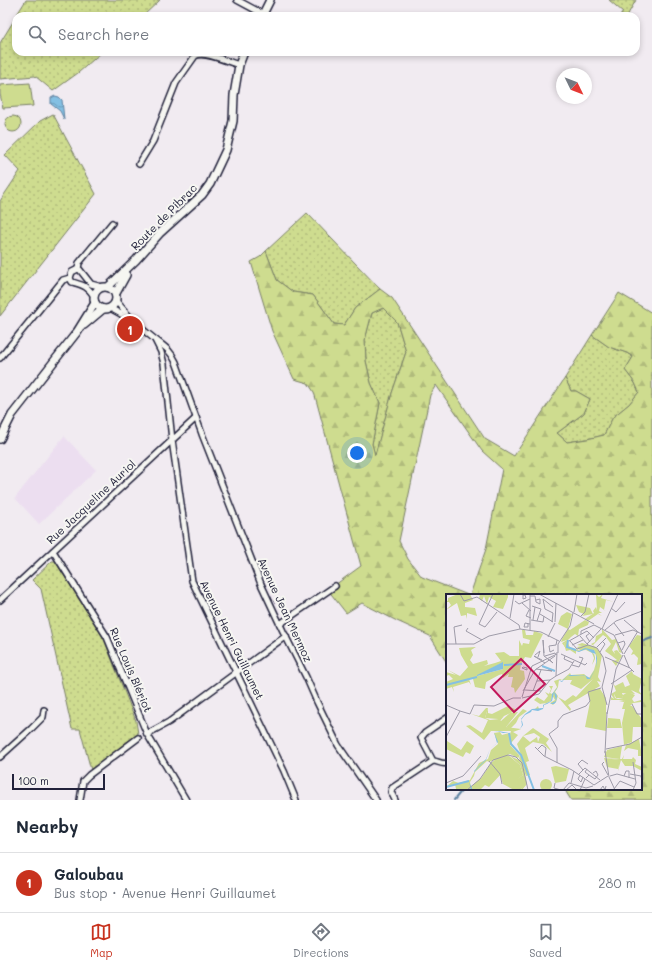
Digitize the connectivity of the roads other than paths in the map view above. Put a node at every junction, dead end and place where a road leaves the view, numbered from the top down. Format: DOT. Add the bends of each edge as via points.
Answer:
graph roads {
  1 [pos="237,0"];
  2 [pos="270,0"];
  3 [pos="257,12"];
  4 [pos="264,12"];
  5 [pos="195,56"];
  6 [pos="211,56"];
  7 [pos="243,56"];
  8 [pos="239,66"];
  9 [pos="139,164"];
  10 [pos="112,223"];
  11 [pos="136,260"];
  12 [pos="78,269"];
  13 [pos="70,278"];
  14 [pos="105,287"];
  15 [pos="116,293"];
  16 [pos="94,299"];
  17 [pos="116,301"];
  18 [pos="106,309"];
  19 [pos="135,323"];
  20 [pos="77,332"];
  21 [pos="154,339"];
  22 [pos="0,358"];
  23 [pos="196,418"];
  24 [pos="0,439"];
  25 [pos="172,440"];
  26 [pos="53,551"];
  27 [pos="335,586"];
  28 [pos="0,600"];
  29 [pos="280,624"];
  30 [pos="286,636"];
  31 [pos="236,673"];
  32 [pos="44,710"];
  33 [pos="446,719"];
  34 [pos="147,734"];
  35 [pos="138,738"];
  36 [pos="0,757"];
  37 [pos="433,761"];
  38 [pos="446,763"];
  39 [pos="80,800"];
  40 [pos="186,800"];
  41 [pos="296,800"];
  42 [pos="376,800"];
  43 [pos="395,800"];
  1 -- 3 [label="street"];
  2 -- 4 [label="main road"];
  5 -- 9 [label="street" via="176,83 153,141"];
  6 -- 8 [label="street"];
  7 -- 8 [label="main road, Route de Pibrac"];
  8 -- 11 [label="main road, Route de Pibrac" via="233,121 226,150 218,168 202,195 160,233"];
  10 -- 12 [label="street" via="79,263"];
  11 -- 14 [label="main road, Route de Pibrac"];
  11 -- 15 [label="main road, Route de Pibrac"];
  12 -- 13 [label="street" via="72,272"];
  12 -- 14 [label="street" via="91,284"];
  13 -- 16 [label="street" via="72,282 88,288"];
  13 -- 22 [label="street" via="63,280"];
  14 -- 15 [label="main road"];
  14 -- 16 [label="main road, Route de Pibrac" via="96,290"];
  15 -- 17 [label="main road, Route de Pibrac"];
  16 -- 18 [label="main road" via="99,308"];
  16 -- 20 [label="main road, Route de Pibrac"];
  17 -- 18 [label="main road, Route de Pibrac"];
  17 -- 19 [label="street"];
  18 -- 19 [label="street"];
  18 -- 20 [label="main road, Route de Pibrac"];
  19 -- 21 [label="street, Avenue Jean Mermoz"];
  20 -- 24 [label="main road, Route de Pibrac" via="12,415"];
  21 -- 23 [label="street, Avenue Jean Mermoz" via="164,345 176,362"];
  21 -- 25 [label="street, Avenue Henri Guillaumet" via="164,364"];
  23 -- 25 [label="street, Rue Jacqueline Auriol"];
  23 -- 29 [label="street, Avenue Jean Mermoz" via="243,542"];
  25 -- 26 [label="street, Rue Jacqueline Auriol"];
  25 -- 31 [label="street, Avenue Henri Guillaumet" via="192,581"];
  26 -- 28 [label="street, Rue Jacqueline Auriol"];
  26 -- 34 [label="street, Rue Louis Blériot" via="107,637"];
  27 -- 29 [label="street"];
  29 -- 30 [label="street, Avenue Jean Mermoz"];
  30 -- 31 [label="street"];
  30 -- 42 [label="street, Avenue Jean Mermoz" via="338,745"];
  31 -- 34 [label="street" via="169,722"];
  31 -- 41 [label="street, Avenue Henri Guillaumet"];
  32 -- 36 [label="street" via="43,717 31,730"];
  33 -- 37 [label="street" via="424,733 421,738"];
  34 -- 40 [label="street, Rue Louis Blériot"];
  35 -- 39 [label="street" via="89,775 83,782"];
  37 -- 38 [label="street"];
  37 -- 43 [label="street" via="392,788"];
}
